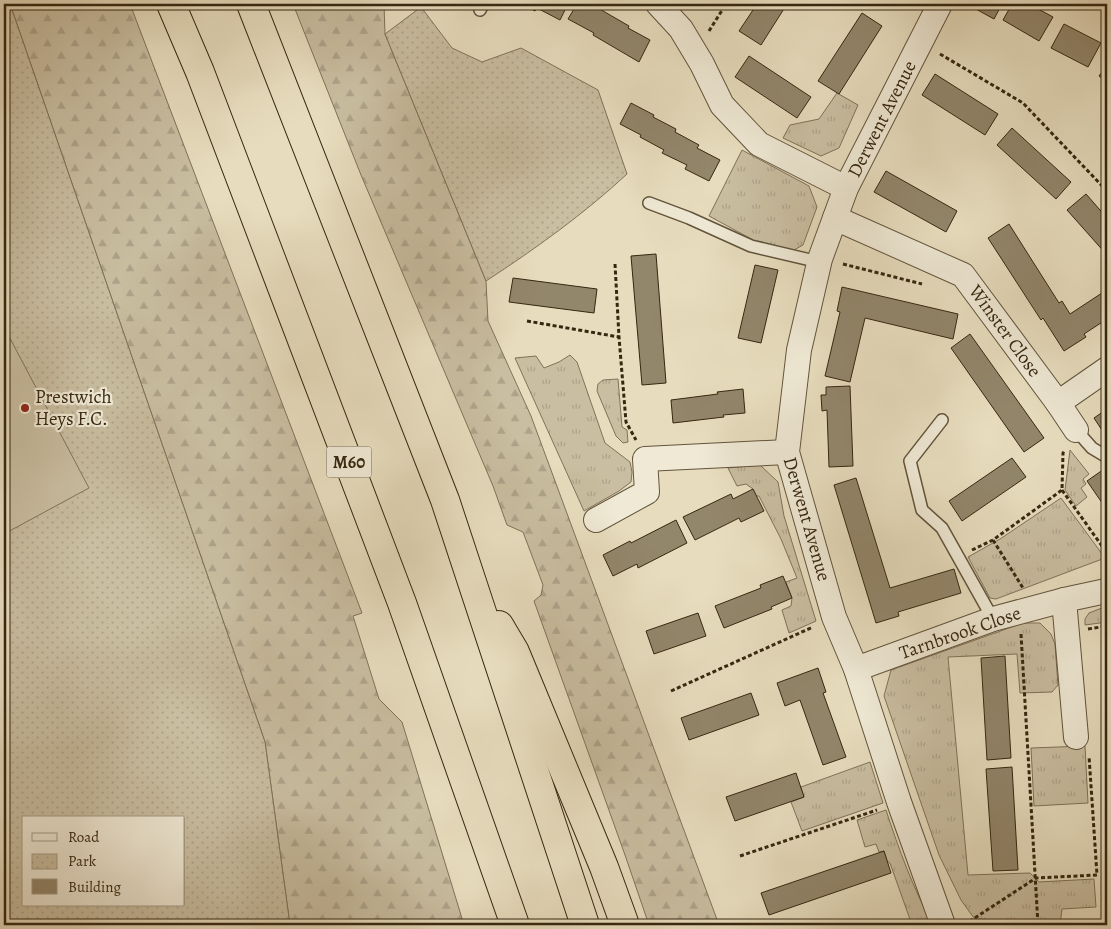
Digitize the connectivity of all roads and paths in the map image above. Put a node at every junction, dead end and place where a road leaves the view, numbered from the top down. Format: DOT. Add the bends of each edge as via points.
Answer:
graph roads {
  1 [pos="171,4"];
  2 [pos="251,4"];
  3 [pos="658,4"];
  4 [pos="726,4"];
  5 [pos="940,4"];
  6 [pos="922,39"];
  7 [pos="694,52"];
  8 [pos="846,188"];
  9 [pos="1107,191"];
  10 [pos="649,203"];
  11 [pos="835,218"];
  12 [pos="819,261"];
  13 [pos="615,264"];
  14 [pos="924,284"];
  15 [pos="527,321"];
  16 [pos="619,337"];
  17 [pos="1107,368"];
  18 [pos="1058,403"];
  19 [pos="942,420"];
  20 [pos="1076,430"];
  21 [pos="787,452"];
  22 [pos="1107,457"];
  23 [pos="645,458"];
  24 [pos="1062,490"];
  25 [pos="596,520"];
  26 [pos="993,540"];
  27 [pos="1107,554"];
  28 [pos="958,557"];
  29 [pos="469,574"];
  30 [pos="1106,591"];
  31 [pos="1064,600"];
  32 [pos="1028,610"];
  33 [pos="834,618"];
  34 [pos="993,619"];
  35 [pos="856,669"];
  36 [pos="672,690"];
  37 [pos="1076,737"];
  38 [pos="899,802"];
  39 [pos="740,856"];
  40 [pos="1036,878"];
  41 [pos="515,925"];
  42 [pos="585,925"];
  43 [pos="625,925"];
  44 [pos="943,925"];
  45 [pos="964,925"];
  46 [pos="1038,925"];
  1 -- 41 [label="highway, M60" via="200,72 402,603"];
  2 -- 29 [label="highway" via="445,500"];
  3 -- 7 [label="street" via="681,29"];
  4 -- 7 [label="path"];
  5 -- 6 [label="street, Derwent Avenue"];
  6 -- 8 [label="street, Derwent Avenue"];
  6 -- 9 [label="path" via="934,50 1023,103"];
  7 -- 8 [label="street" via="722,105 760,144"];
  8 -- 11 [label="street, Derwent Avenue"];
  10 -- 12 [label="lane" via="751,246"];
  11 -- 12 [label="street, Derwent Avenue"];
  11 -- 18 [label="street, Winster Close" via="963,275"];
  12 -- 14 [label="path"];
  12 -- 21 [label="street, Derwent Avenue" via="799,350"];
  13 -- 16 [label="path"];
  15 -- 16 [label="path"];
  16 -- 23 [label="path" via="626,422"];
  17 -- 18 [label="street"];
  18 -- 20 [label="street, Winster Close"];
  19 -- 28 [label="lane" via="910,462 922,510 942,528"];
  20 -- 22 [label="lane" via="1092,448"];
  20 -- 24 [label="path" via="1063,453"];
  21 -- 23 [label="street"];
  21 -- 33 [label="street, Derwent Avenue"];
  23 -- 25 [label="street" via="647,492"];
  24 -- 26 [label="path"];
  24 -- 27 [label="path"];
  26 -- 28 [label="path"];
  26 -- 32 [label="path"];
  28 -- 34 [label="lane"];
  29 -- 42 [label="highway"];
  29 -- 43 [label="highway" via="515,652"];
  30 -- 31 [label="street, Tarnbrook Close"];
  31 -- 32 [label="street, Tarnbrook Close"];
  31 -- 37 [label="street"];
  32 -- 34 [label="street, Tarnbrook Close"];
  32 -- 40 [label="path"];
  33 -- 35 [label="street, Derwent Avenue"];
  33 -- 36 [label="path"];
  34 -- 35 [label="street, Tarnbrook Close"];
  35 -- 38 [label="street, Derwent Avenue"];
  37 -- 40 [label="path" via="1088,741 1097,875"];
  38 -- 39 [label="path"];
  38 -- 44 [label="street, Derwent Avenue"];
  40 -- 45 [label="path"];
  40 -- 46 [label="path"];
}
